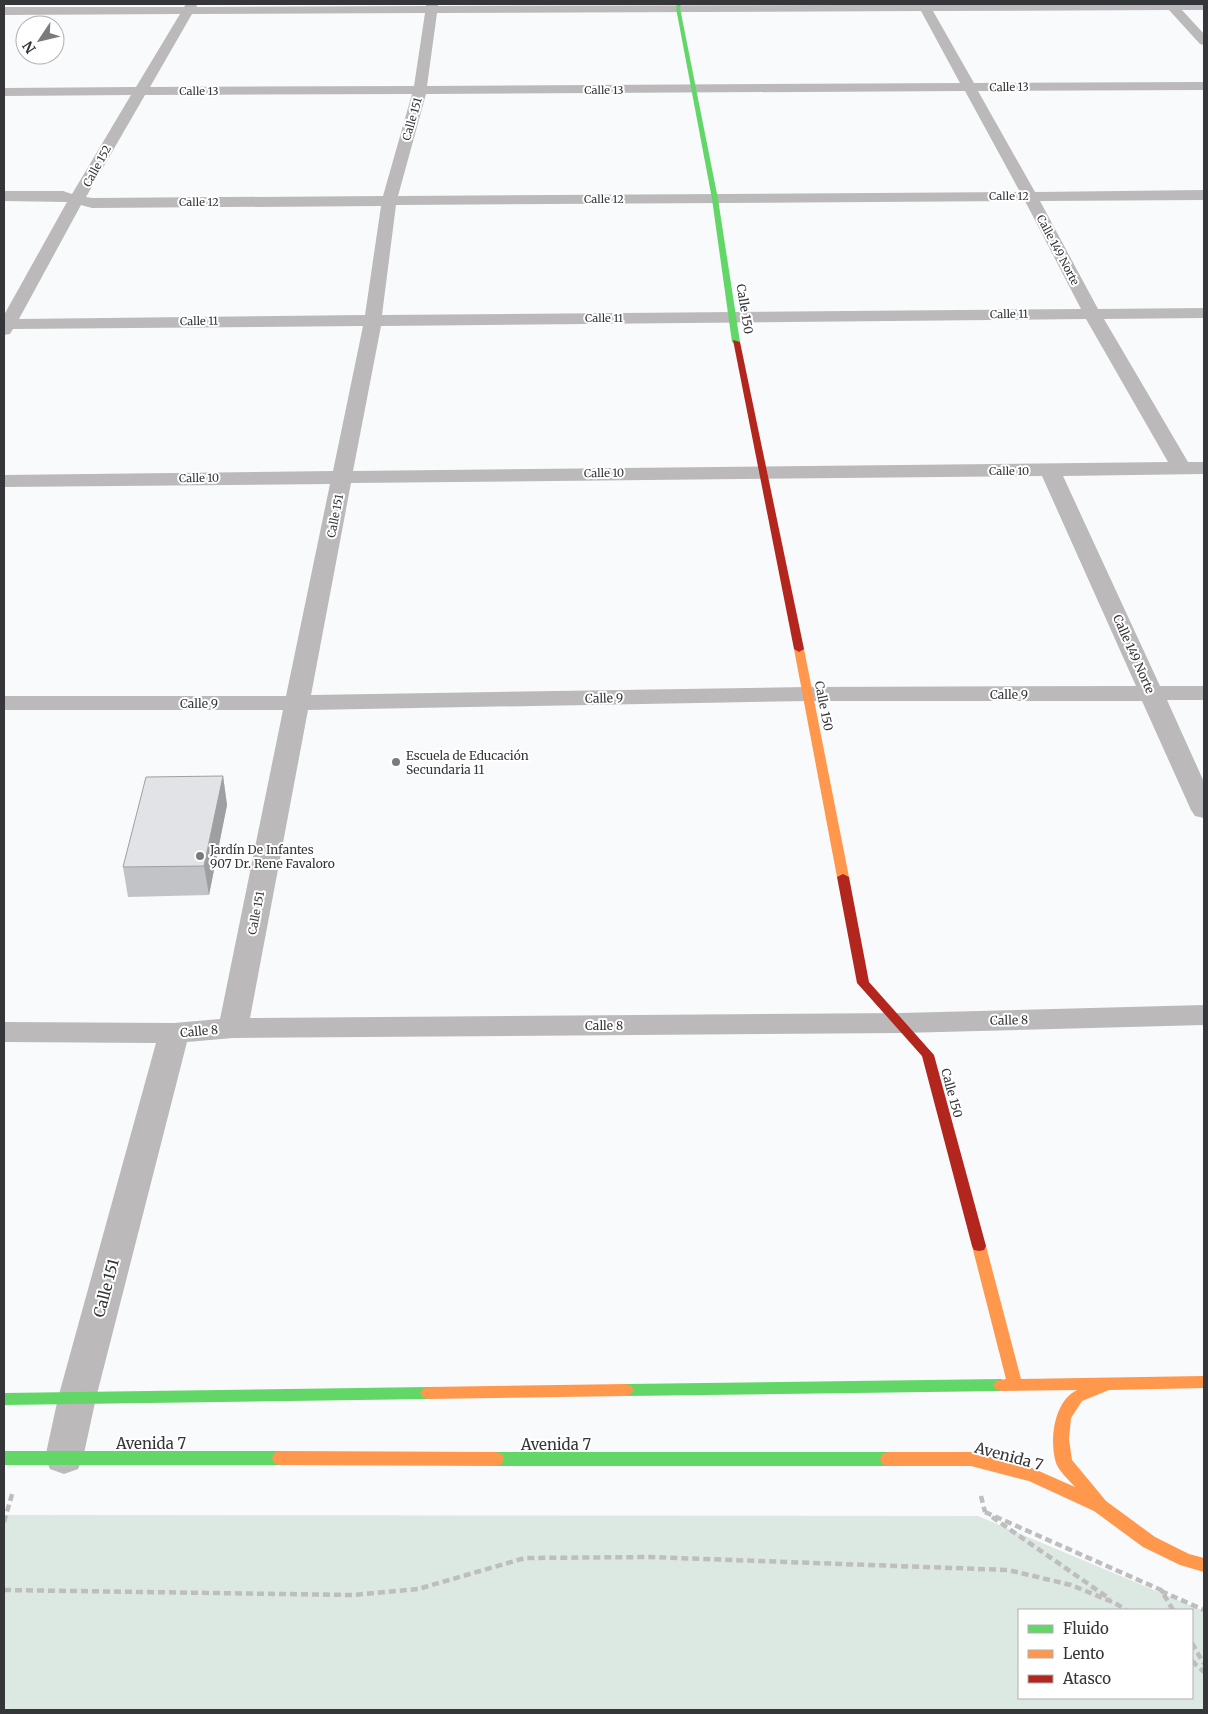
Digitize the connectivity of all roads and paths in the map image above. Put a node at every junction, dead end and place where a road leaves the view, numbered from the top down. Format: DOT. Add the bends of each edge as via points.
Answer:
graph roads {
  1 [pos="924,5"];
  2 [pos="1126,5"];
  3 [pos="431,6"];
  4 [pos="576,6"];
  5 [pos="678,6"];
  6 [pos="1172,6"];
  7 [pos="1204,6"];
  8 [pos="190,7"];
  9 [pos="4,10"];
  10 [pos="1204,40"];
  11 [pos="1204,86"];
  12 [pos="970,88"];
  13 [pos="692,89"];
  14 [pos="139,91"];
  15 [pos="420,91"];
  16 [pos="4,92"];
  17 [pos="1204,195"];
  18 [pos="4,196"];
  19 [pos="1030,196"];
  20 [pos="715,198"];
  21 [pos="78,200"];
  22 [pos="389,201"];
  23 [pos="1204,313"];
  24 [pos="1092,314"];
  25 [pos="731,318"];
  26 [pos="373,319"];
  27 [pos="5,326"];
  28 [pos="1204,468"];
  29 [pos="1182,469"];
  30 [pos="1050,470"];
  31 [pos="763,472"];
  32 [pos="342,476"];
  33 [pos="4,481"];
  34 [pos="1152,693"];
  35 [pos="1204,693"];
  36 [pos="808,694"];
  37 [pos="4,703"];
  38 [pos="298,703"];
  39 [pos="1204,810"];
  40 [pos="1204,1016"];
  41 [pos="901,1023"];
  42 [pos="233,1028"];
  43 [pos="4,1032"];
  44 [pos="174,1033"];
  45 [pos="1204,1382"];
  46 [pos="1015,1384"];
  47 [pos="1108,1384"];
  48 [pos="77,1398"];
  49 [pos="4,1399"];
  50 [pos="4,1458"];
  51 [pos="64,1458"];
  52 [pos="1100,1506"];
  53 [pos="1204,1565"];
  54 [pos="4,1590"];
  55 [pos="1161,1590"];
  56 [pos="1115,1603"];
  57 [pos="1124,1609"];
  58 [pos="1172,1609"];
  59 [pos="1204,1610"];
  60 [pos="1193,1645"];
  61 [pos="1193,1662"];
  62 [pos="1204,1664"];
  63 [pos="1204,1672"];
  1 -- 2 [label="street"];
  1 -- 5 [label="street"];
  1 -- 12 [label="street, Calle 149 Norte"];
  2 -- 6 [label="street"];
  3 -- 4 [label="street"];
  3 -- 8 [label="street"];
  3 -- 15 [label="street, Calle 151"];
  4 -- 5 [label="street"];
  5 -- 13 [label="street, Calle 150"];
  6 -- 7 [label="street"];
  6 -- 10 [label="street"];
  8 -- 9 [label="street"];
  8 -- 14 [label="street, Calle 152"];
  11 -- 12 [label="street, Calle 13"];
  12 -- 13 [label="street, Calle 13"];
  12 -- 19 [label="street, Calle 149 Norte"];
  13 -- 15 [label="street, Calle 13"];
  13 -- 20 [label="street, Calle 150"];
  14 -- 15 [label="street, Calle 13"];
  14 -- 16 [label="street, Calle 13"];
  14 -- 21 [label="street, Calle 152"];
  15 -- 22 [label="street, Calle 151"];
  17 -- 19 [label="street, Calle 12"];
  18 -- 21 [label="street, Calle 12" via="63,196"];
  19 -- 20 [label="street, Calle 12"];
  19 -- 24 [label="street, Calle 149 Norte"];
  20 -- 22 [label="street, Calle 12"];
  20 -- 25 [label="street, Calle 150"];
  21 -- 22 [label="street, Calle 12" via="92,203"];
  21 -- 27 [label="street, Calle 152"];
  22 -- 26 [label="street, Calle 151"];
  23 -- 24 [label="street, Calle 11"];
  24 -- 25 [label="street, Calle 11"];
  24 -- 29 [label="street, Calle 149 Norte"];
  25 -- 26 [label="street, Calle 11"];
  25 -- 31 [label="street, Calle 150"];
  26 -- 27 [label="street, Calle 11"];
  26 -- 32 [label="street, Calle 151"];
  28 -- 29 [label="street, Calle 10"];
  29 -- 30 [label="street, Calle 10"];
  30 -- 31 [label="street, Calle 10"];
  30 -- 34 [label="street, Calle 149 Norte"];
  31 -- 32 [label="street, Calle 10"];
  31 -- 36 [label="street, Calle 150"];
  32 -- 33 [label="street, Calle 10"];
  32 -- 38 [label="street, Calle 151"];
  34 -- 35 [label="street, Calle 9"];
  34 -- 36 [label="street, Calle 9"];
  34 -- 39 [label="street, Calle 149 Norte"];
  36 -- 38 [label="street, Calle 9"];
  36 -- 41 [label="street, Calle 150" via="863,983"];
  37 -- 38 [label="street, Calle 9"];
  38 -- 42 [label="street, Calle 151"];
  40 -- 41 [label="street, Calle 8"];
  41 -- 42 [label="street, Calle 8"];
  41 -- 46 [label="street, Calle 150" via="928,1055"];
  42 -- 44 [label="street, Calle 8"];
  43 -- 44 [label="street, Calle 8"];
  44 -- 48 [label="street, Calle 151"];
  45 -- 47 [label="street"];
  46 -- 47 [label="street"];
  46 -- 48 [label="street"];
  47 -- 52 [label="street" via="1077,1398 1063,1417 1060,1439 1064,1462"];
  48 -- 49 [label="street"];
  48 -- 51 [label="street, Calle 151"];
  50 -- 51 [label="street, Avenida 7"];
  51 -- 52 [label="street, Avenida 7" via="971,1459 1032,1475"];
  52 -- 53 [label="street" via="1149,1542"];
  54 -- 56 [label="path" via="352,1596 418,1589 525,1558 649,1557 1008,1570 1071,1584"];
  55 -- 56 [label="path" via="985,1512"];
  55 -- 58 [label="path"];
  55 -- 59 [label="path"];
  56 -- 57 [label="path"];
  60 -- 62 [label="path"];
  61 -- 63 [label="path"];
}
